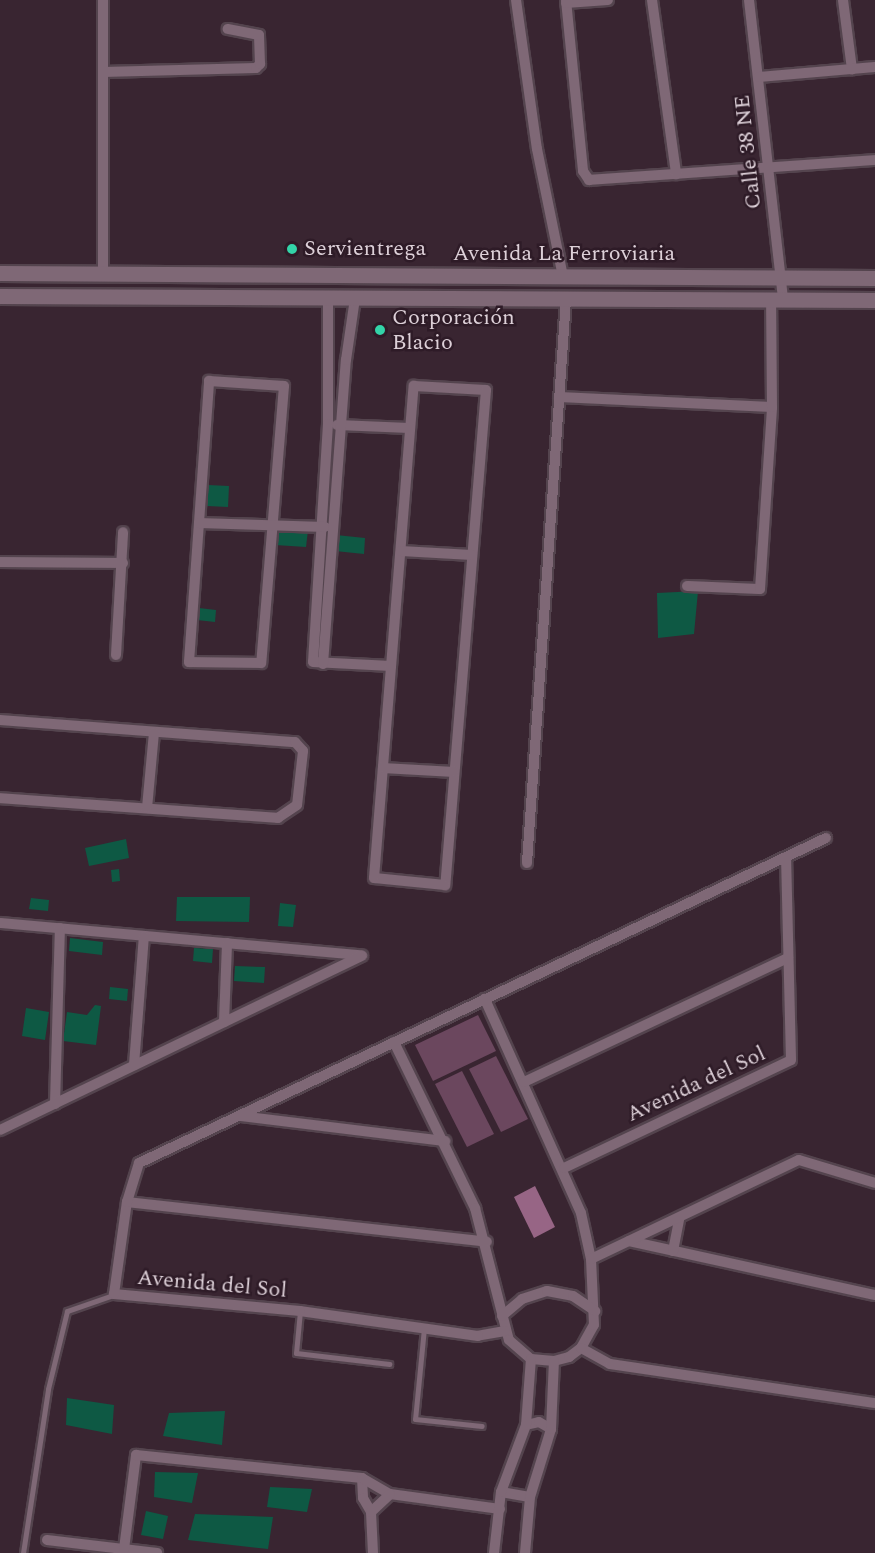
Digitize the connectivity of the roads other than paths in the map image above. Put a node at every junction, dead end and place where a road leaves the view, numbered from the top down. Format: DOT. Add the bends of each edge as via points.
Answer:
graph roads {
  1 [pos="104,0"];
  2 [pos="516,0"];
  3 [pos="608,0"];
  4 [pos="652,0"];
  5 [pos="749,0"];
  6 [pos="843,0"];
  7 [pos="566,1"];
  8 [pos="228,29"];
  9 [pos="875,67"];
  10 [pos="852,69"];
  11 [pos="103,72"];
  12 [pos="759,77"];
  13 [pos="875,160"];
  14 [pos="769,168"];
  15 [pos="676,174"];
  16 [pos="103,272"];
  17 [pos="0,273"];
  18 [pos="563,277"];
  19 [pos="782,278"];
  20 [pos="875,278"];
  21 [pos="875,285"];
  22 [pos="0,296"];
  23 [pos="328,297"];
  24 [pos="355,298"];
  25 [pos="566,299"];
  26 [pos="777,300"];
  27 [pos="830,300"];
  28 [pos="875,300"];
  29 [pos="559,397"];
  30 [pos="772,407"];
  31 [pos="328,424"];
  32 [pos="342,425"];
  33 [pos="410,428"];
  34 [pos="199,523"];
  35 [pos="273,525"];
  36 [pos="320,527"];
  37 [pos="335,528"];
  38 [pos="123,532"];
  39 [pos="401,551"];
  40 [pos="472,555"];
  41 [pos="0,562"];
  42 [pos="123,563"];
  43 [pos="687,586"];
  44 [pos="116,655"];
  45 [pos="323,664"];
  46 [pos="391,666"];
  47 [pos="0,720"];
  48 [pos="154,732"];
  49 [pos="383,768"];
  50 [pos="454,772"];
  51 [pos="0,798"];
  52 [pos="147,808"];
  53 [pos="826,838"];
  54 [pos="786,857"];
  55 [pos="526,863"];
  56 [pos="0,923"];
  57 [pos="60,928"];
  58 [pos="144,936"];
  59 [pos="227,944"];
  60 [pos="788,958"];
  61 [pos="485,999"];
  62 [pos="224,1022"];
  63 [pos="394,1042"];
  64 [pos="134,1065"];
  65 [pos="524,1082"];
  66 [pos="55,1104"];
  67 [pos="239,1116"];
  68 [pos="0,1130"];
  69 [pos="445,1141"];
  70 [pos="564,1168"];
  71 [pos="875,1183"];
  72 [pos="127,1202"];
  73 [pos="678,1219"];
  74 [pos="629,1241"];
  75 [pos="487,1242"];
  76 [pos="673,1251"];
  77 [pos="591,1259"];
  78 [pos="114,1294"];
  79 [pos="875,1294"];
  80 [pos="300,1311"];
  81 [pos="595,1311"];
  82 [pos="502,1316"];
  83 [pos="424,1329"];
  84 [pos="505,1331"];
  85 [pos="581,1348"];
  86 [pos="531,1359"];
  87 [pos="554,1361"];
  88 [pos="389,1364"];
  89 [pos="875,1403"];
  90 [pos="526,1425"];
  91 [pos="482,1426"];
  92 [pos="551,1429"];
  93 [pos="362,1478"];
  94 [pos="501,1492"];
  95 [pos="390,1494"];
  96 [pos="530,1497"];
  97 [pos="500,1509"];
  98 [pos="372,1512"];
  99 [pos="47,1540"];
  100 [pos="124,1549"];
  101 [pos="23,1553"];
  102 [pos="157,1553"];
  103 [pos="373,1553"];
  104 [pos="494,1553"];
  105 [pos="525,1553"];
  1 -- 11 [label="street"];
  2 -- 18 [label="street" via="537,149"];
  3 -- 7 [label="street"];
  4 -- 15 [label="street"];
  5 -- 12 [label="street, Calle 38 NE"];
  6 -- 10 [label="street"];
  7 -- 15 [label="street" via="584,175 589,180"];
  8 -- 11 [label="street" via="259,35 260,64 256,68"];
  9 -- 10 [label="street"];
  10 -- 12 [label="street"];
  11 -- 16 [label="street"];
  12 -- 14 [label="street, Calle 38 NE"];
  13 -- 14 [label="street"];
  14 -- 15 [label="street"];
  14 -- 19 [label="street, Calle 38 NE"];
  16 -- 17 [label="main road, Avenida La Ferroviaria"];
  16 -- 18 [label="main road, Avenida La Ferroviaria"];
  18 -- 19 [label="main road, Avenida La Ferroviaria"];
  19 -- 20 [label="main road, Avenida La Ferroviaria"];
  19 -- 26 [label="street, Calle 38 NE"];
  21 -- 27 [label="main road" via="832,286 823,292"];
  22 -- 23 [label="main road, Avenida La Ferroviaria"];
  23 -- 24 [label="main road, Avenida La Ferroviaria"];
  23 -- 31 [label="street"];
  24 -- 25 [label="main road, Avenida La Ferroviaria"];
  24 -- 32 [label="street"];
  25 -- 26 [label="main road, Avenida La Ferroviaria"];
  25 -- 29 [label="street"];
  26 -- 27 [label="main road, Avenida La Ferroviaria"];
  26 -- 30 [label="street, Calle 38 NE"];
  27 -- 28 [label="main road, Avenida La Ferroviaria"];
  29 -- 30 [label="street"];
  29 -- 55 [label="street"];
  30 -- 43 [label="street, Calle 38 NE" via="760,589"];
  31 -- 32 [label="street"];
  31 -- 36 [label="street"];
  32 -- 33 [label="street"];
  32 -- 37 [label="street"];
  33 -- 39 [label="street"];
  33 -- 40 [label="street" via="414,386 486,390"];
  34 -- 35 [label="street"];
  34 -- 35 [label="street" via="189,662 261,663"];
  34 -- 35 [label="street" via="209,381 284,386"];
  35 -- 36 [label="street"];
  36 -- 37 [label="street"];
  36 -- 45 [label="street" via="313,662"];
  37 -- 45 [label="street"];
  38 -- 42 [label="street"];
  39 -- 40 [label="street"];
  39 -- 46 [label="street"];
  40 -- 50 [label="street"];
  41 -- 42 [label="street"];
  42 -- 44 [label="street"];
  45 -- 46 [label="street"];
  46 -- 49 [label="street"];
  47 -- 48 [label="street"];
  48 -- 52 [label="street"];
  48 -- 52 [label="street" via="295,742 303,751 297,806 278,818"];
  49 -- 50 [label="street"];
  49 -- 50 [label="street" via="374,878 445,885"];
  51 -- 52 [label="street"];
  53 -- 54 [label="street, Avenida del Sol"];
  54 -- 60 [label="street, Avenida del Sol"];
  54 -- 61 [label="street, Avenida del Sol"];
  56 -- 57 [label="street"];
  57 -- 58 [label="street"];
  57 -- 66 [label="street"];
  58 -- 59 [label="street"];
  58 -- 64 [label="street"];
  59 -- 62 [label="street"];
  59 -- 62 [label="street" via="362,956"];
  60 -- 65 [label="street"];
  60 -- 70 [label="street, Avenida del Sol" via="791,1060"];
  61 -- 63 [label="street, Avenida del Sol"];
  61 -- 65 [label="street"];
  62 -- 64 [label="street"];
  63 -- 67 [label="street, Avenida del Sol"];
  63 -- 69 [label="street"];
  64 -- 66 [label="street"];
  65 -- 70 [label="street"];
  66 -- 68 [label="street"];
  67 -- 69 [label="street"];
  67 -- 72 [label="street, Avenida del Sol" via="139,1163"];
  69 -- 75 [label="street"];
  70 -- 77 [label="street" via="581,1213"];
  71 -- 73 [label="street" via="799,1160"];
  72 -- 75 [label="street"];
  72 -- 78 [label="street, Avenida del Sol"];
  73 -- 74 [label="street"];
  73 -- 76 [label="street"];
  74 -- 76 [label="street"];
  74 -- 77 [label="street"];
  75 -- 82 [label="street"];
  76 -- 79 [label="street"];
  77 -- 81 [label="street"];
  78 -- 80 [label="street, Avenida del Sol"];
  78 -- 101 [label="lane" via="67,1311 48,1389"];
  80 -- 83 [label="street, Avenida del Sol"];
  80 -- 88 [label="lane" via="296,1353"];
  81 -- 82 [label="street" via="573,1296 547,1291 522,1299"];
  81 -- 85 [label="street" via="590,1337"];
  82 -- 84 [label="street"];
  83 -- 84 [label="street, Avenida del Sol" via="478,1336"];
  83 -- 91 [label="lane" via="415,1419"];
  84 -- 86 [label="street" via="515,1348"];
  85 -- 87 [label="street"];
  85 -- 89 [label="street" via="610,1364"];
  86 -- 87 [label="street"];
  86 -- 90 [label="street"];
  87 -- 92 [label="street"];
  90 -- 92 [label="street" via="539,1422"];
  90 -- 94 [label="street"];
  92 -- 96 [label="street"];
  93 -- 95 [label="street"];
  93 -- 98 [label="street" via="363,1498"];
  93 -- 100 [label="street" via="136,1455"];
  94 -- 96 [label="street"];
  94 -- 97 [label="street"];
  95 -- 97 [label="street"];
  95 -- 98 [label="street"];
  96 -- 105 [label="street"];
  97 -- 104 [label="street"];
  98 -- 103 [label="street"];
  99 -- 100 [label="street"];
  100 -- 102 [label="street"];
}
